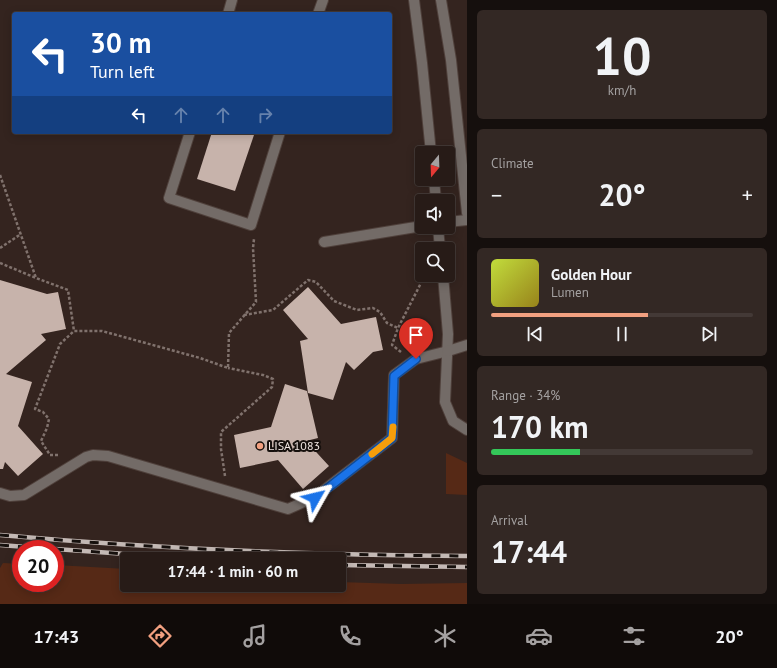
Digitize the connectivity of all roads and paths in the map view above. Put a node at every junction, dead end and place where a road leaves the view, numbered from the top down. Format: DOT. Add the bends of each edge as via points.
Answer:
graph roads {
  1 [pos="232,0"];
  2 [pos="323,0"];
  3 [pos="414,0"];
  4 [pos="441,0"];
  5 [pos="229,12"];
  6 [pos="319,12"];
  7 [pos="189,134"];
  8 [pos="279,134"];
  9 [pos="430,146"];
  10 [pos="0,175"];
  11 [pos="467,213"];
  12 [pos="467,220"];
  13 [pos="455,221"];
  14 [pos="250,226"];
  15 [pos="415,227"];
  16 [pos="21,234"];
  17 [pos="324,242"];
  18 [pos="0,248"];
  19 [pos="0,262"];
  20 [pos="36,278"];
  21 [pos="421,282"];
  22 [pos="444,282"];
  23 [pos="244,315"];
  24 [pos="398,328"];
  25 [pos="74,331"];
  26 [pos="467,344"];
  27 [pos="448,351"];
  28 [pos="413,362"];
  29 [pos="228,368"];
  30 [pos="467,430"];
  31 [pos="73,466"];
  32 [pos="227,490"];
  33 [pos="0,493"];
  1 -- 5 [label="street"];
  2 -- 6 [label="street"];
  3 -- 9 [label="street"];
  4 -- 11 [label="street" via="451,60"];
  7 -- 14 [label="street" via="169,198"];
  8 -- 14 [label="street"];
  10 -- 16 [label="path"];
  12 -- 13 [label="street"];
  14 -- 23 [label="path" via="254,237 256,302"];
  15 -- 17 [label="street"];
  16 -- 18 [label="path"];
  16 -- 20 [label="path"];
  19 -- 20 [label="path"];
  20 -- 25 [label="path" via="68,290"];
  21 -- 24 [label="path"];
  22 -- 27 [label="street"];
  23 -- 24 [label="path" via="273,310 308,280 316,282 334,301 357,310 373,308 380,312 386,323"];
  23 -- 29 [label="path" via="229,333"];
  24 -- 28 [label="path" via="392,345"];
  25 -- 29 [label="path" via="102,331"];
  25 -- 31 [label="path" via="60,344 35,409 43,412 49,419 48,428 41,441 50,455 60,456"];
  26 -- 27 [label="street"];
  27 -- 28 [label="street"];
  27 -- 30 [label="street" via="445,402 453,421"];
  28 -- 32 [label="street" via="394,376 392,438 315,498 288,509"];
  29 -- 32 [label="path" via="273,379 272,387 221,432"];
  31 -- 32 [label="street" via="93,455 108,456"];
  31 -- 33 [label="street" via="24,495 10,496"];
}
